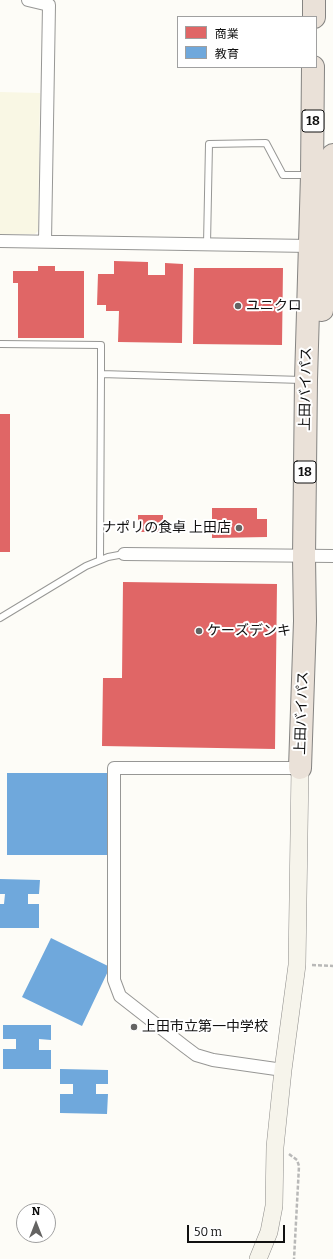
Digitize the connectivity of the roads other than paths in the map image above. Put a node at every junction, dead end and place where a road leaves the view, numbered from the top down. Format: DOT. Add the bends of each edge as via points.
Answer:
graph roads {
  1 [pos="28,0"];
  2 [pos="314,0"];
  3 [pos="49,2"];
  4 [pos="314,16"];
  5 [pos="313,68"];
  6 [pos="333,155"];
  7 [pos="312,175"];
  8 [pos="330,225"];
  9 [pos="0,241"];
  10 [pos="45,241"];
  11 [pos="207,244"];
  12 [pos="310,246"];
  13 [pos="0,344"];
  14 [pos="101,374"];
  15 [pos="306,380"];
  16 [pos="124,554"];
  17 [pos="317,556"];
  18 [pos="100,560"];
  19 [pos="0,618"];
  20 [pos="300,768"];
  21 [pos="283,1070"];
  22 [pos="258,1259"];
  1 -- 3 [label="street"];
  2 -- 4 [label="highway"];
  3 -- 10 [label="street"];
  5 -- 7 [label="highway, 上田バイパス / 18"];
  6 -- 8 [label="highway, 上田バイパス / 18"];
  7 -- 11 [label="lane" via="283,175 266,143 209,144"];
  7 -- 12 [label="highway, 上田バイパス / 18"];
  8 -- 17 [label="highway, 上田バイパス / 18" via="316,397"];
  9 -- 10 [label="street"];
  10 -- 11 [label="street"];
  11 -- 12 [label="street"];
  12 -- 15 [label="highway, 上田バイパス / 18"];
  13 -- 14 [label="lane" via="101,345"];
  14 -- 15 [label="lane"];
  14 -- 18 [label="lane"];
  15 -- 17 [label="highway, 上田バイパス / 18"];
  16 -- 17 [label="street"];
  16 -- 18 [label="lane"];
  17 -- 20 [label="highway, 上田バイパス / 18" via="305,621"];
  18 -- 19 [label="lane"];
  20 -- 21 [label="street" via="298,965"];
  20 -- 21 [label="street" via="114,768 114,980 120,996 196,1054 213,1060"];
  21 -- 22 [label="street" via="275,1147 274,1206 269,1232"];
}
